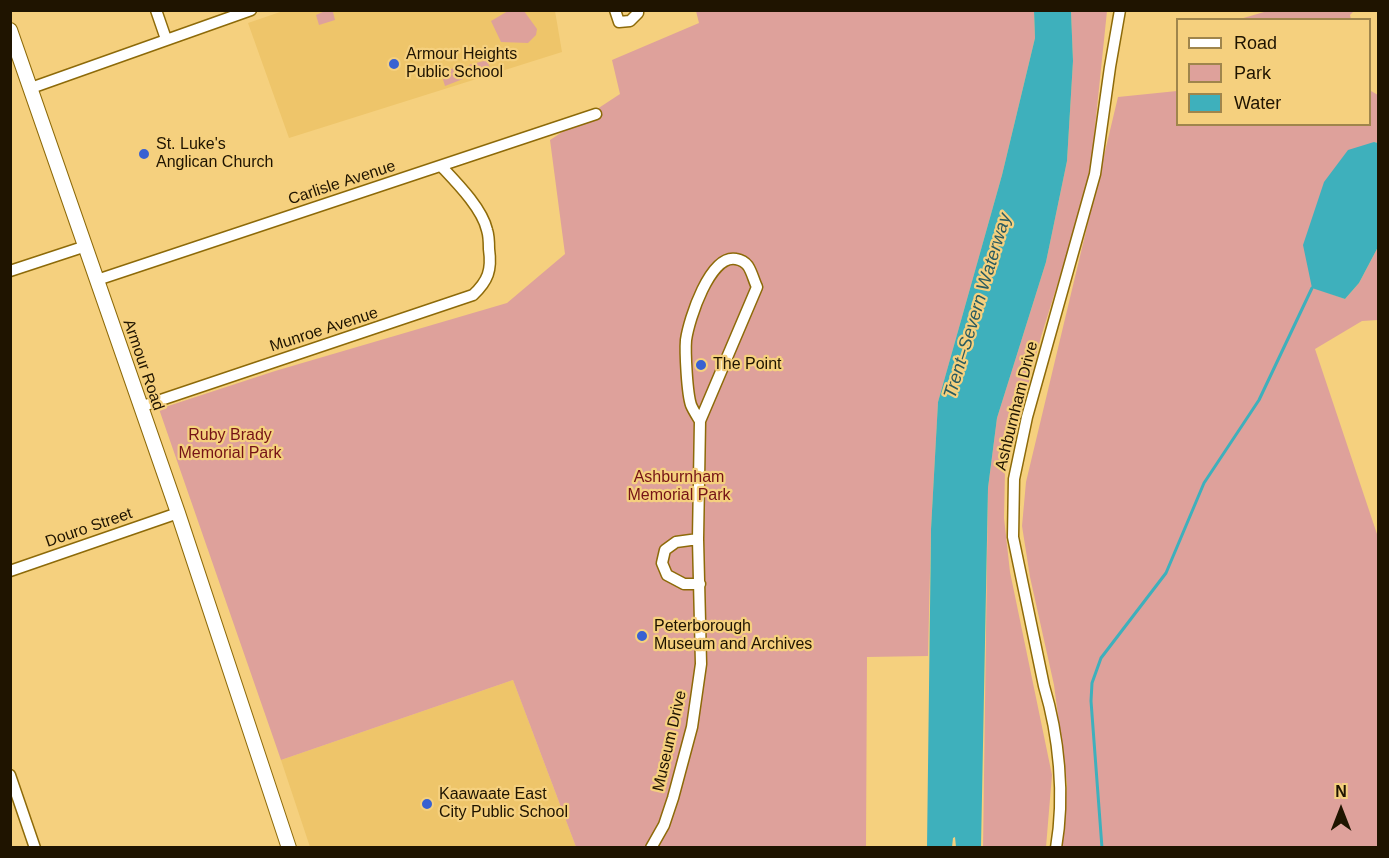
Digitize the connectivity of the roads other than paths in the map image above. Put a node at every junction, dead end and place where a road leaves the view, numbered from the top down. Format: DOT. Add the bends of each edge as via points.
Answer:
graph roads {
  1 [pos="156,10"];
  2 [pos="251,10"];
  3 [pos="615,10"];
  4 [pos="638,10"];
  5 [pos="1120,10"];
  6 [pos="10,30"];
  7 [pos="166,39"];
  8 [pos="31,88"];
  9 [pos="596,114"];
  10 [pos="441,166"];
  11 [pos="86,246"];
  12 [pos="10,271"];
  13 [pos="97,280"];
  14 [pos="140,407"];
  15 [pos="699,421"];
  16 [pos="178,513"];
  17 [pos="698,539"];
  18 [pos="10,571"];
  19 [pos="700,584"];
  20 [pos="10,775"];
  21 [pos="35,848"];
  22 [pos="289,848"];
  23 [pos="651,848"];
  24 [pos="1056,848"];
  1 -- 7 [label="street"];
  2 -- 7 [label="street"];
  3 -- 4 [label="street" via="619,22 630,21"];
  5 -- 24 [label="street, Ashburnham Drive" via="1095,174 1027,417 1014,479 1013,537 1056,747"];
  6 -- 8 [label="main road, Armour Road"];
  7 -- 8 [label="street"];
  8 -- 11 [label="main road, Armour Road"];
  9 -- 10 [label="street, Carlisle Avenue"];
  10 -- 13 [label="street, Carlisle Avenue"];
  10 -- 14 [label="street, Munroe Avenue" via="471,199 487,228 488,278 473,295"];
  11 -- 12 [label="street"];
  11 -- 13 [label="main road, Armour Road"];
  13 -- 14 [label="main road, Armour Road"];
  14 -- 16 [label="main road, Armour Road"];
  15 -- 15 [label="street, Museum Drive" via="757,287 750,268 731,258 715,269 690,320 687,371 691,404"];
  15 -- 17 [label="street, Museum Drive"];
  16 -- 18 [label="street, Douro Street"];
  16 -- 22 [label="main road, Armour Road"];
  17 -- 19 [label="street, Museum Drive"];
  17 -- 19 [label="street" via="676,542 665,550 662,563 667,575 684,584"];
  19 -- 23 [label="street, Museum Drive" via="701,664 692,727 664,825"];
  20 -- 21 [label="street"];
}
